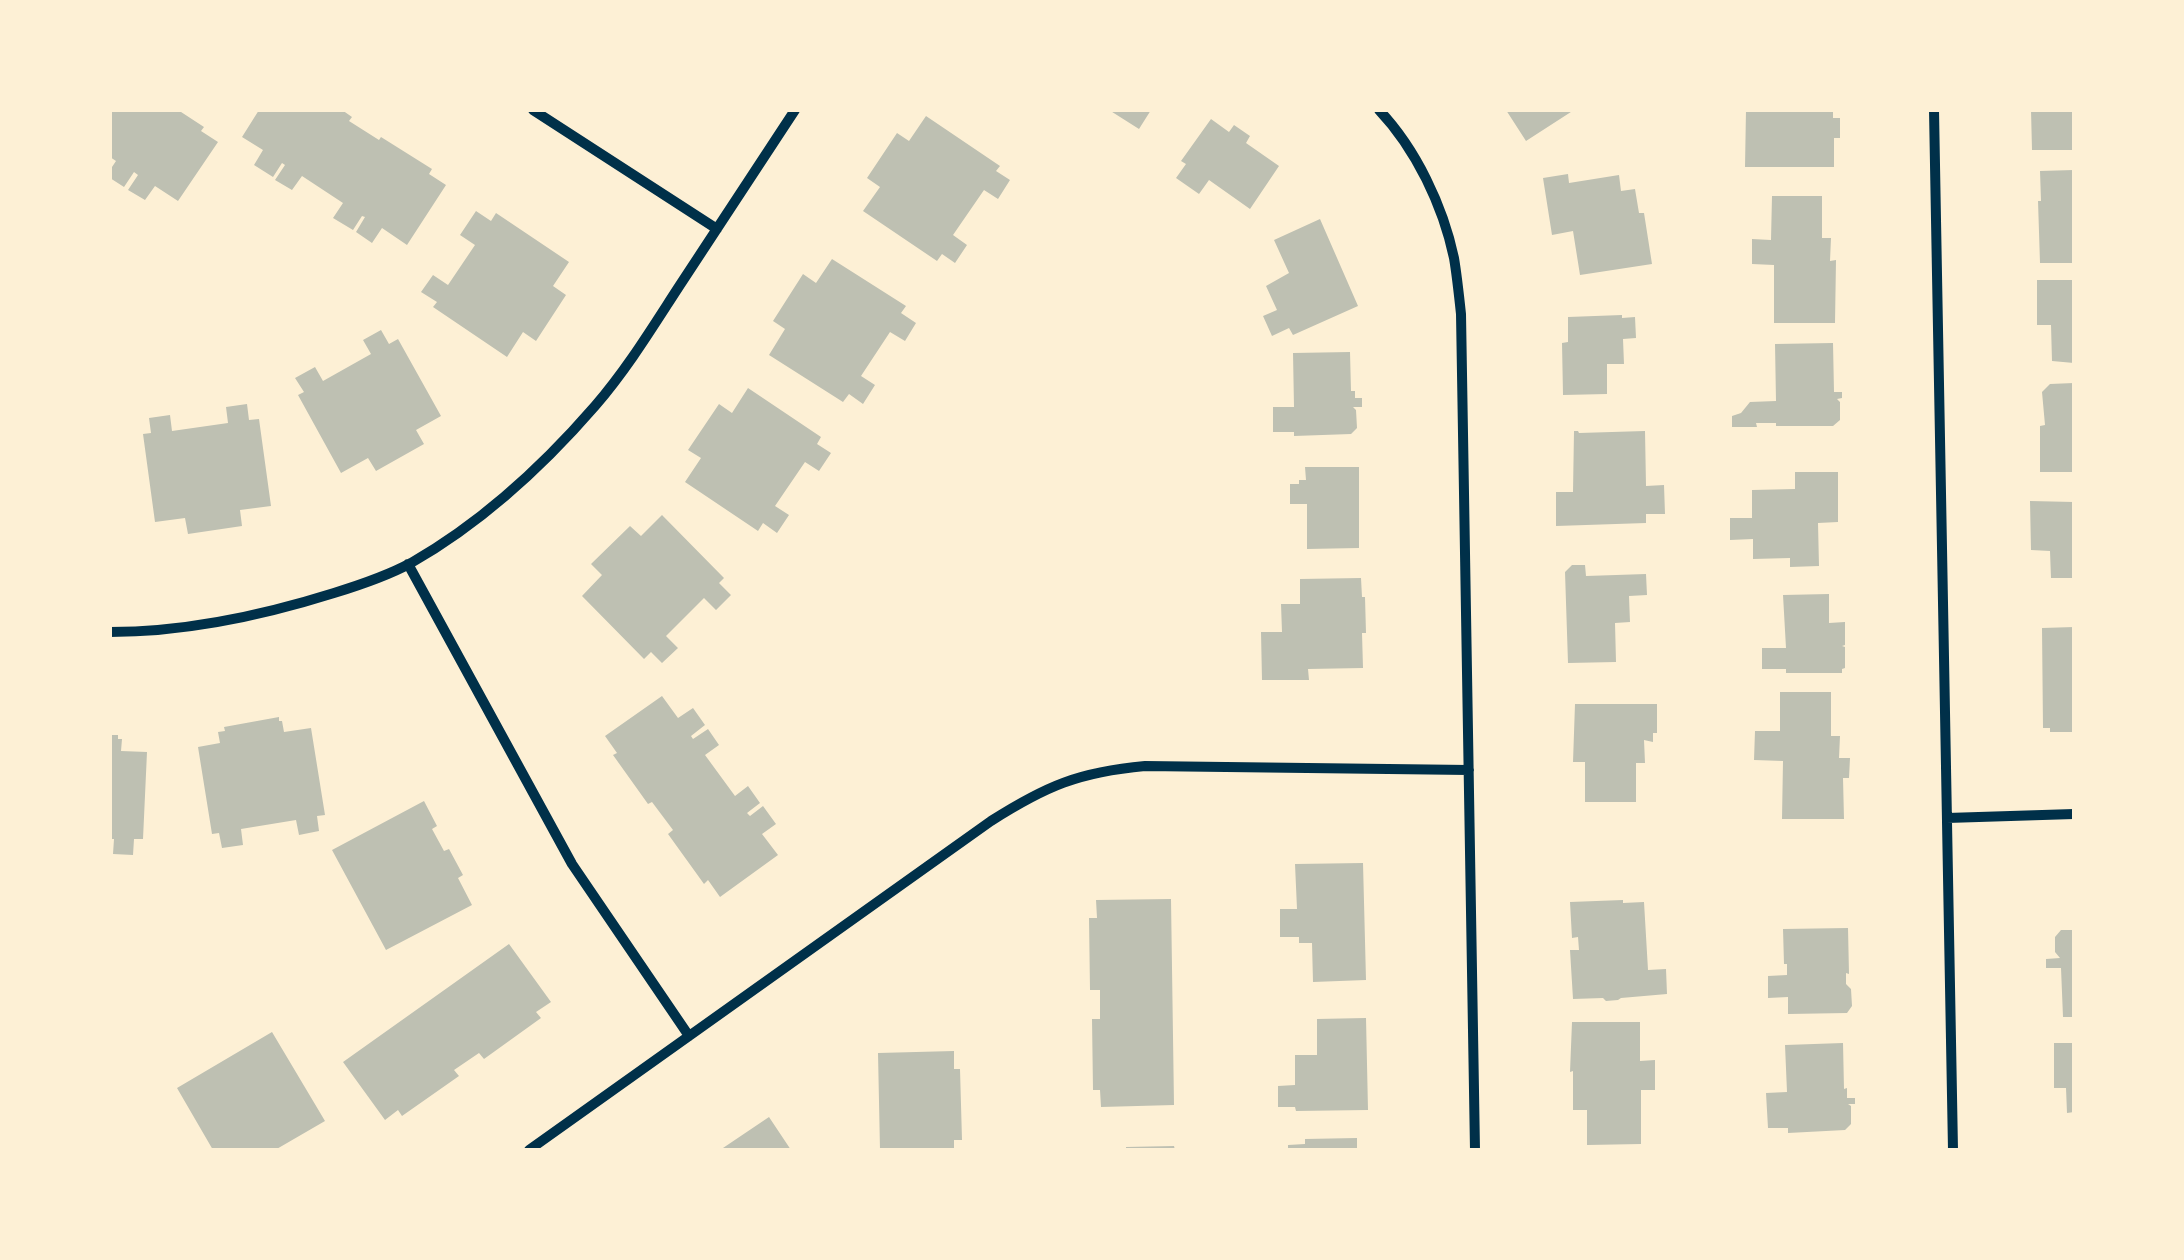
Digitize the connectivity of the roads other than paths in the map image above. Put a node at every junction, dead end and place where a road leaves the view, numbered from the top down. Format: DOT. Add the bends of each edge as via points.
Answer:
graph roads {
  1 [pos="533,110"];
  2 [pos="795,110"];
  3 [pos="1379,110"];
  4 [pos="1934,110"];
  5 [pos="717,229"];
  6 [pos="408,564"];
  7 [pos="110,632"];
  8 [pos="1469,770"];
  9 [pos="2074,814"];
  10 [pos="1947,818"];
  11 [pos="690,1036"];
  12 [pos="529,1150"];
  13 [pos="1475,1150"];
  14 [pos="1953,1150"];
  1 -- 5 [label="street"];
  2 -- 5 [label="street"];
  3 -- 8 [label="street" via="1407,145 1435,199 1454,257 1461,314"];
  4 -- 10 [label="street"];
  5 -- 6 [label="street" via="598,404 526,478"];
  6 -- 7 [label="street" via="251,617"];
  6 -- 11 [label="street" via="572,864"];
  8 -- 11 [label="street" via="1145,766 1081,776 991,821"];
  8 -- 13 [label="street"];
  9 -- 10 [label="street"];
  10 -- 14 [label="street"];
  11 -- 12 [label="street"];
}
